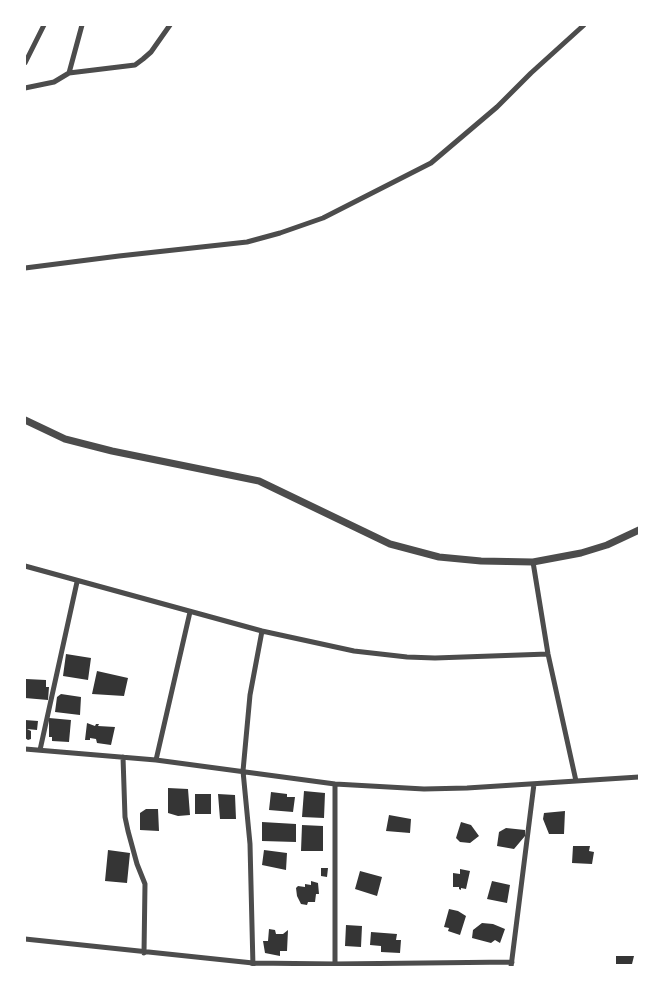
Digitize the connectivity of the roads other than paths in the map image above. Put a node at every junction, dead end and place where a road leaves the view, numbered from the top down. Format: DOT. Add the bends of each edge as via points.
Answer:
graph roads {
  1 [pos="44,25"];
  2 [pos="82,25"];
  3 [pos="170,25"];
  4 [pos="584,25"];
  5 [pos="25,63"];
  6 [pos="69,73"];
  7 [pos="25,88"];
  8 [pos="25,268"];
  9 [pos="25,420"];
  10 [pos="639,530"];
  11 [pos="533,562"];
  12 [pos="25,566"];
  13 [pos="77,582"];
  14 [pos="190,612"];
  15 [pos="262,631"];
  16 [pos="548,654"];
  17 [pos="25,749"];
  18 [pos="40,750"];
  19 [pos="123,757"];
  20 [pos="156,760"];
  21 [pos="243,771"];
  22 [pos="639,778"];
  23 [pos="576,781"];
  24 [pos="335,784"];
  25 [pos="534,784"];
  26 [pos="25,939"];
  27 [pos="144,953"];
  28 [pos="335,964"];
  29 [pos="253,965"];
  30 [pos="511,965"];
  1 -- 5 [label="street"];
  2 -- 6 [label="street"];
  3 -- 6 [label="street" via="151,52 135,65"];
  4 -- 8 [label="street" via="497,108 431,163 323,218 247,242"];
  6 -- 7 [label="street" via="54,82"];
  9 -- 11 [label="street" via="65,439 259,481 390,544 417,552 457,560"];
  10 -- 11 [label="street" via="581,553"];
  11 -- 16 [label="street"];
  12 -- 13 [label="street"];
  13 -- 14 [label="street"];
  13 -- 18 [label="street"];
  14 -- 15 [label="street"];
  14 -- 20 [label="street"];
  15 -- 16 [label="street" via="354,651 407,657 478,658"];
  15 -- 21 [label="street" via="250,695"];
  16 -- 23 [label="street"];
  17 -- 18 [label="street"];
  18 -- 19 [label="street"];
  19 -- 20 [label="street"];
  19 -- 27 [label="street" via="125,817 145,884"];
  20 -- 21 [label="street"];
  21 -- 24 [label="street"];
  21 -- 29 [label="street" via="250,844"];
  22 -- 23 [label="street"];
  23 -- 25 [label="street"];
  24 -- 25 [label="street" via="448,789"];
  24 -- 28 [label="street"];
  25 -- 30 [label="street"];
  26 -- 27 [label="street"];
  27 -- 29 [label="street"];
  28 -- 29 [label="street"];
  28 -- 30 [label="street"];
}
